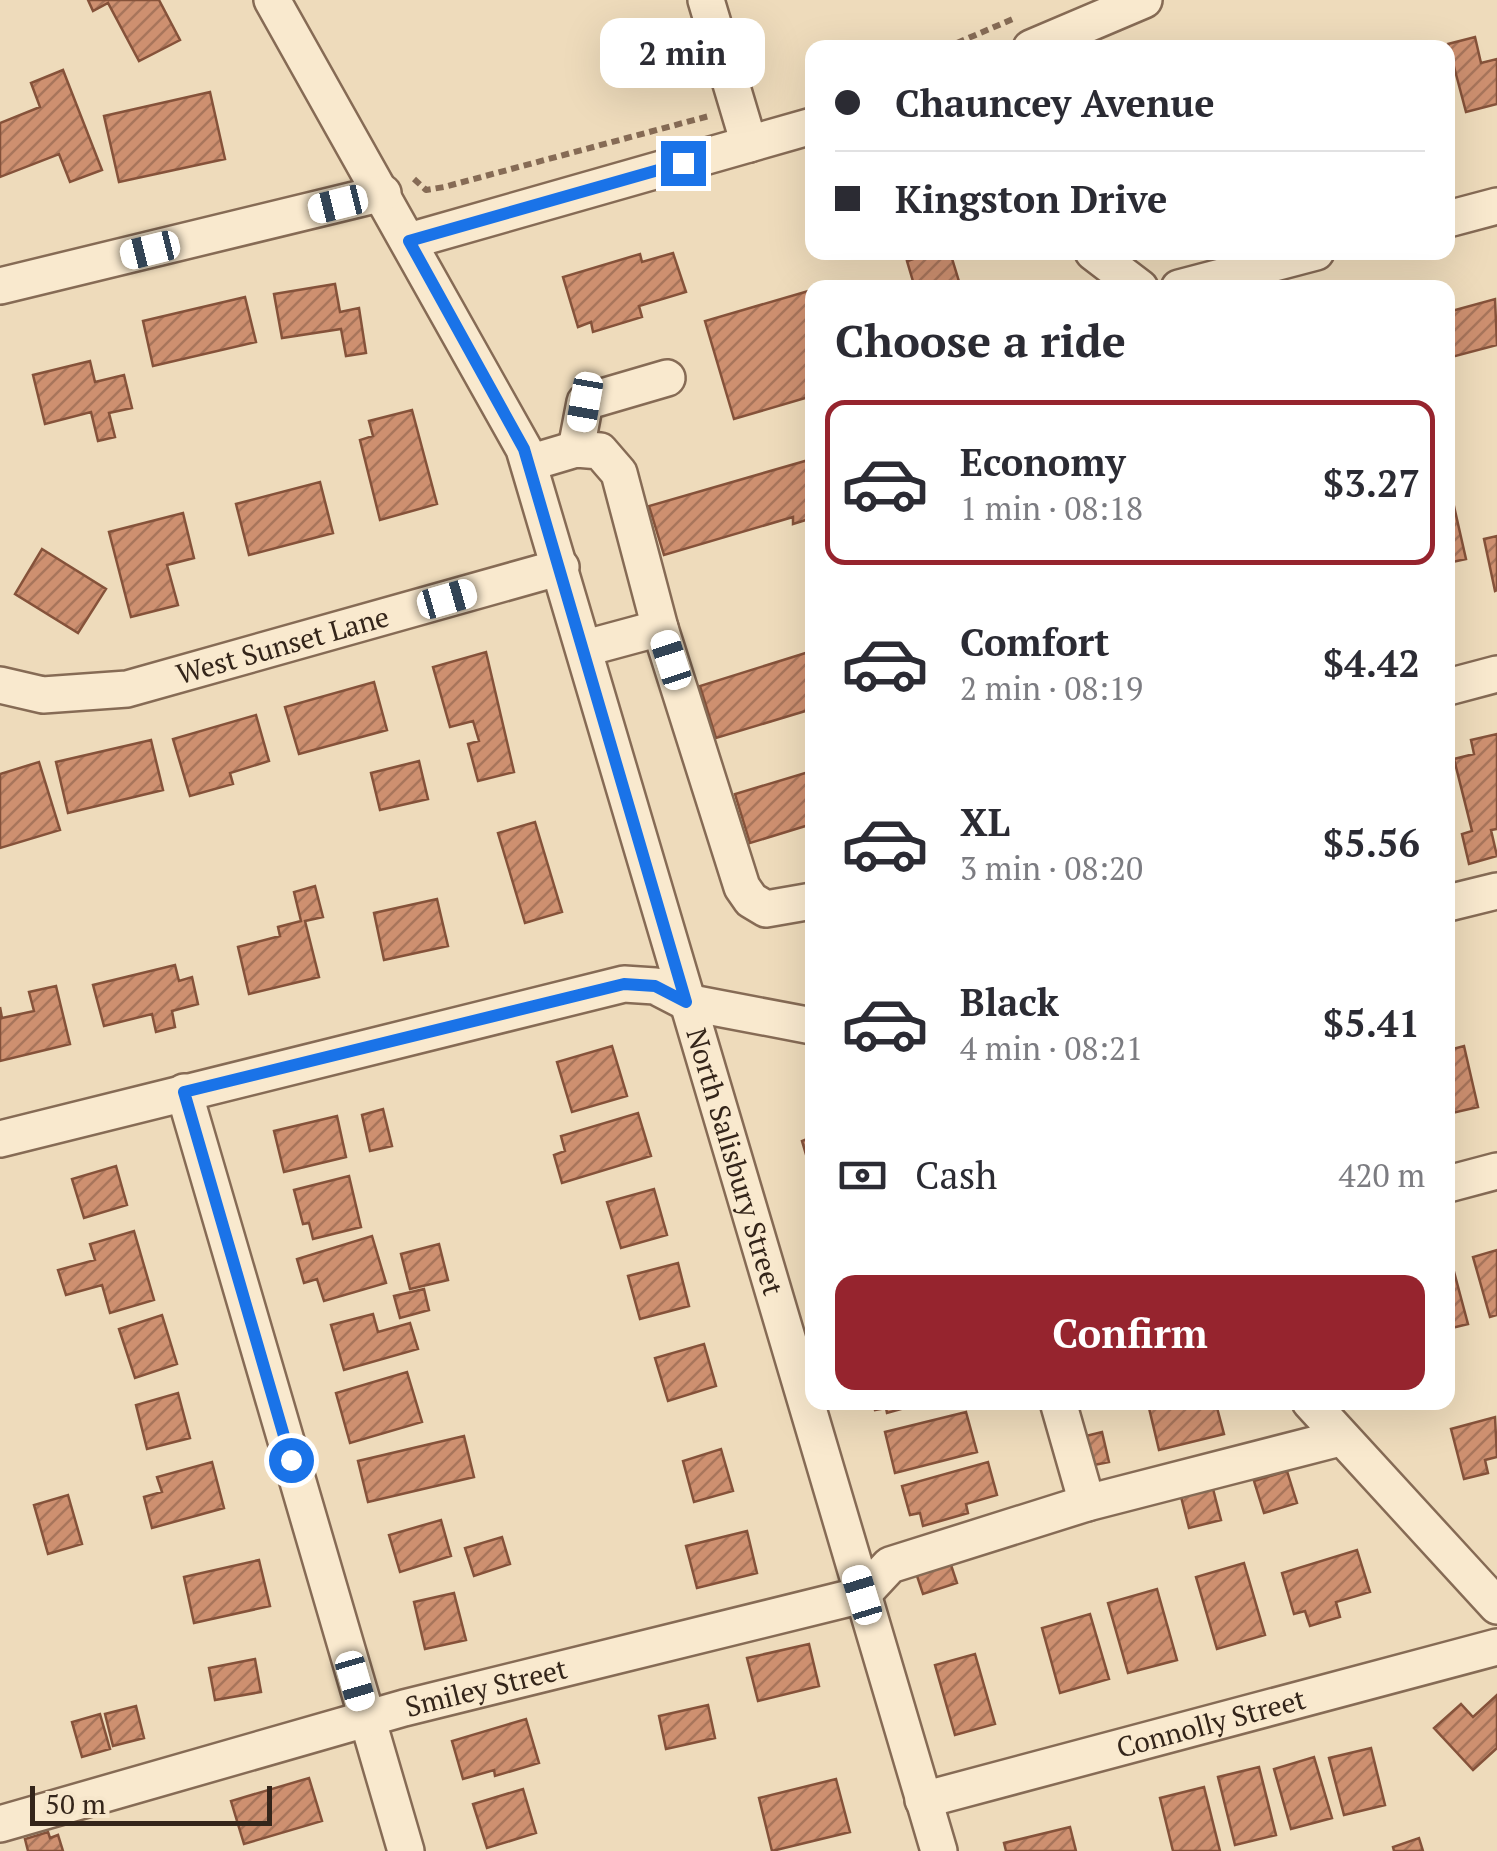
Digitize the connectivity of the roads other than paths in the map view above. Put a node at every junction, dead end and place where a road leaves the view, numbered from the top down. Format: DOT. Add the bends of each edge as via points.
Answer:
graph roads {
  1 [pos="272,0"];
  2 [pos="706,0"];
  3 [pos="1144,0"];
  4 [pos="1026,31"];
  5 [pos="805,128"];
  6 [pos="749,144"];
  7 [pos="383,194"];
  8 [pos="1497,206"];
  9 [pos="1455,217"];
  10 [pos="409,241"];
  11 [pos="1103,260"];
  12 [pos="1286,260"];
  13 [pos="1129,280"];
  14 [pos="1209,280"];
  15 [pos="0,286"];
  16 [pos="666,378"];
  17 [pos="576,449"];
  18 [pos="529,462"];
  19 [pos="560,568"];
  20 [pos="660,628"];
  21 [pos="586,648"];
  22 [pos="1497,674"];
  23 [pos="0,684"];
  24 [pos="1455,685"];
  25 [pos="1497,891"];
  26 [pos="805,901"];
  27 [pos="1455,901"];
  28 [pos="686,1002"];
  29 [pos="805,1025"];
  30 [pos="184,1092"];
  31 [pos="0,1139"];
  32 [pos="1497,1172"];
  33 [pos="1455,1182"];
  34 [pos="805,1403"];
  35 [pos="807,1410"];
  36 [pos="1060,1410"];
  37 [pos="1317,1410"];
  38 [pos="1340,1438"];
  39 [pos="1087,1503"];
  40 [pos="862,1595"];
  41 [pos="1497,1606"];
  42 [pos="1497,1647"];
  43 [pos="366,1718"];
  44 [pos="923,1800"];
  45 [pos="0,1824"];
  46 [pos="406,1851"];
  47 [pos="939,1851"];
  1 -- 7 [label="street, North Salisbury Street"];
  2 -- 6 [label="street"];
  3 -- 4 [label="street"];
  5 -- 6 [label="street"];
  6 -- 10 [label="street"];
  7 -- 10 [label="street, North Salisbury Street"];
  7 -- 15 [label="street"];
  8 -- 9 [label="street"];
  10 -- 18 [label="street, North Salisbury Street"];
  11 -- 13 [label="street"];
  12 -- 14 [label="street"];
  16 -- 17 [label="street" via="585,402"];
  17 -- 18 [label="street"];
  17 -- 20 [label="street" via="600,451 619,472"];
  18 -- 19 [label="street, North Salisbury Street"];
  19 -- 21 [label="street, North Salisbury Street"];
  19 -- 23 [label="street, West Sunset Lane" via="127,689 43,695"];
  20 -- 21 [label="street"];
  20 -- 26 [label="street" via="742,887 766,909"];
  21 -- 28 [label="street, North Salisbury Street"];
  22 -- 24 [label="street"];
  25 -- 27 [label="street"];
  28 -- 29 [label="street"];
  28 -- 30 [label="street" via="655,986 624,984"];
  28 -- 34 [label="street, North Salisbury Street"];
  30 -- 31 [label="street"];
  30 -- 43 [label="street"];
  32 -- 33 [label="street"];
  35 -- 40 [label="street, North Salisbury Street"];
  36 -- 39 [label="street"];
  37 -- 38 [label="street"];
  38 -- 39 [label="street"];
  38 -- 41 [label="street"];
  39 -- 40 [label="street" via="890,1566"];
  40 -- 43 [label="street, Smiley Street"];
  40 -- 44 [label="street, North Salisbury Street"];
  42 -- 44 [label="street, Connolly Street"];
  43 -- 45 [label="street, Smiley Street"];
  43 -- 46 [label="street"];
  44 -- 47 [label="street, North Salisbury Street"];
}
